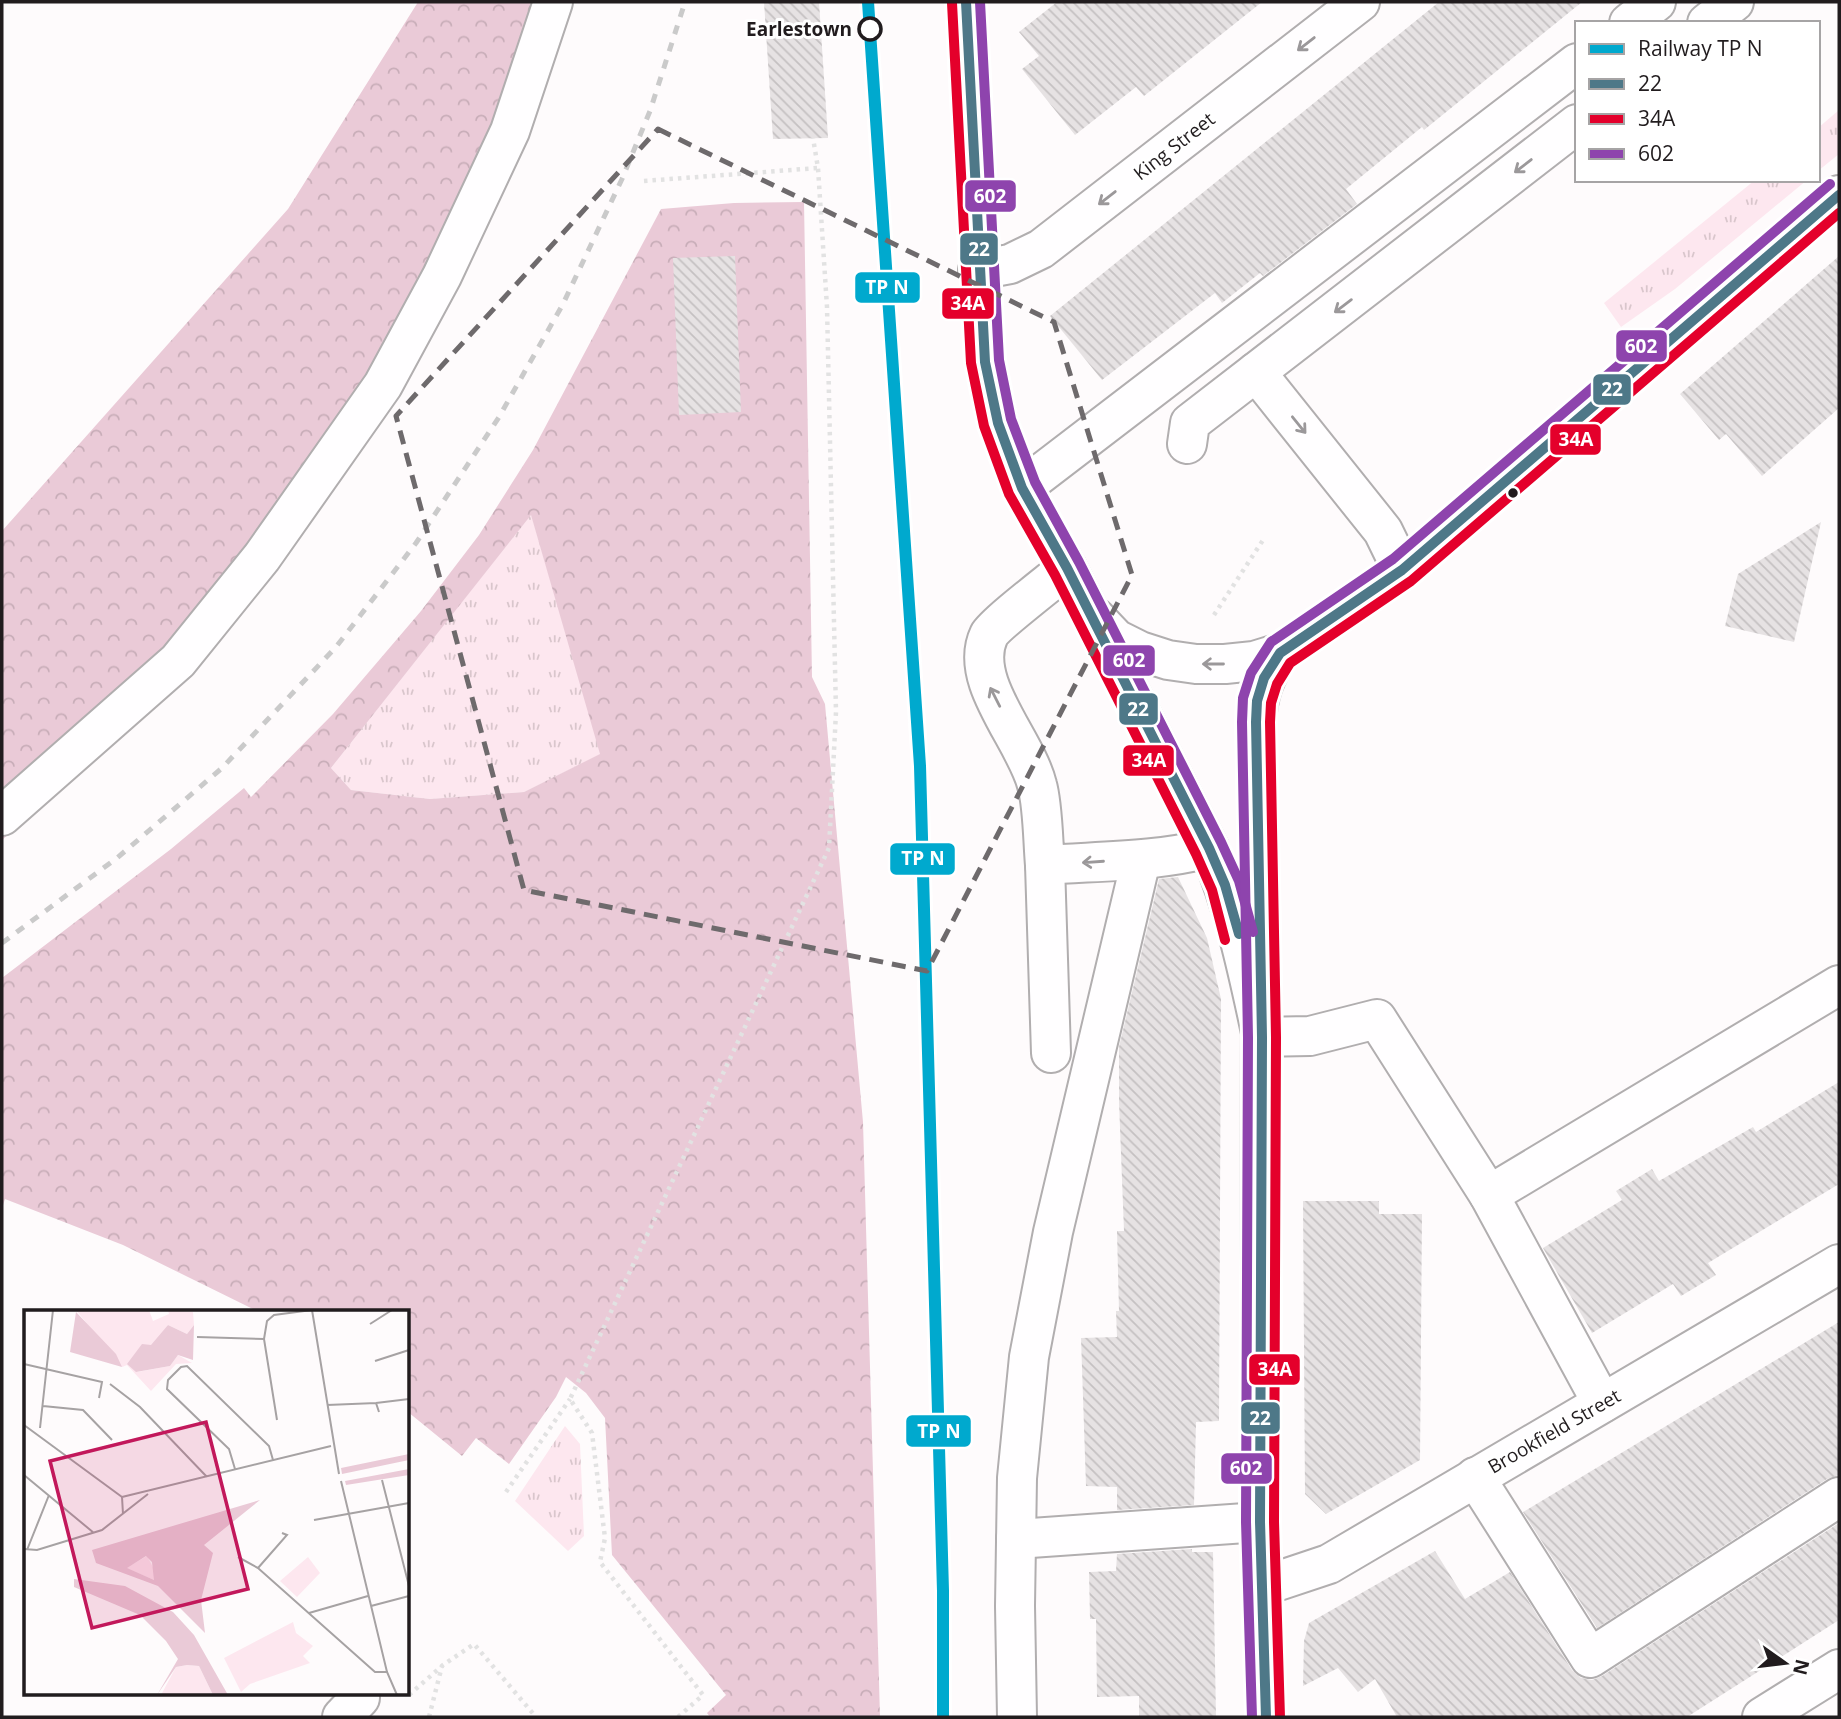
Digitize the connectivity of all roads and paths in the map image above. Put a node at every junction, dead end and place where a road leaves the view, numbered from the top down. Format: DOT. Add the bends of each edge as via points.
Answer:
graph roads {
  1 [pos="553,2"];
  2 [pos="966,2"];
  3 [pos="1360,2"];
  4 [pos="1656,2"];
  5 [pos="1734,2"];
  6 [pos="1632,21"];
  7 [pos="1710,21"];
  8 [pos="1575,65"];
  9 [pos="1575,126"];
  10 [pos="813,138"];
  11 [pos="818,168"];
  12 [pos="644,181"];
  13 [pos="1839,195"];
  14 [pos="978,270"];
  15 [pos="1256,372"];
  16 [pos="1187,444"];
  17 [pos="1022,488"];
  18 [pos="1265,537"];
  19 [pos="1067,568"];
  20 [pos="1402,570"];
  21 [pos="1088,609"];
  22 [pos="1207,624"];
  23 [pos="1280,653"];
  24 [pos="2,816"];
  25 [pos="1209,848"];
  26 [pos="1141,860"];
  27 [pos="1045,865"];
  28 [pos="1839,985"];
  29 [pos="1262,1037"];
  30 [pos="1051,1054"];
  31 [pos="1489,1195"];
  32 [pos="1839,1264"];
  33 [pos="570,1399"];
  34 [pos="1602,1403"];
  35 [pos="1475,1477"];
  36 [pos="506,1492"];
  37 [pos="1839,1497"];
  38 [pos="1260,1522"];
  39 [pos="1016,1539"];
  40 [pos="1263,1586"];
  41 [pos="443,1665"];
  42 [pos="1839,1669"];
  43 [pos="410,1694"];
  44 [pos="410,1694"];
  45 [pos="351,1708"];
  46 [pos="429,1717"];
  47 [pos="536,1717"];
  48 [pos="678,1717"];
  49 [pos="1017,1717"];
  50 [pos="1266,1717"];
  51 [pos="1762,1717"];
  1 -- 24 [label="street" via="510,131 442,276 383,385 262,557 178,661"];
  2 -- 14 [label="street"];
  3 -- 14 [label="street, King Street, one-way" via="1041,249 1010,264"];
  4 -- 6 [label="street"];
  5 -- 7 [label="street"];
  8 -- 17 [label="street"];
  9 -- 15 [label="street, one-way"];
  10 -- 11 [label="path"];
  11 -- 12 [label="path"];
  11 -- 33 [label="path" via="827,307 836,712 829,848"];
  13 -- 20 [label="street"];
  14 -- 17 [label="street" via="985,362 998,423"];
  15 -- 16 [label="street" via="1190,423"];
  15 -- 20 [label="street, one-way" via="1383,531"];
  17 -- 19 [label="street"];
  18 -- 22 [label="path"];
  19 -- 21 [label="street"];
  27 -- 19 [label="street, one-way" via="1037,785 990,690 983,659 990,633"];
  20 -- 23 [label="street"];
  23 -- 21 [label="street, one-way" via="1225,664 1168,660 1116,639"];
  21 -- 25 [label="street"];
  23 -- 29 [label="street" via="1264,678 1256,722"];
  25 -- 26 [label="street"];
  25 -- 29 [label="street" via="1237,924"];
  26 -- 27 [label="street, one-way"];
  26 -- 39 [label="street" via="1053,1232 1029,1357"];
  27 -- 30 [label="street"];
  28 -- 31 [label="street"];
  29 -- 31 [label="street" via="1310,1036 1377,1018"];
  29 -- 38 [label="street"];
  31 -- 34 [label="street"];
  32 -- 34 [label="street, Brookfield Street"];
  33 -- 36 [label="path"];
  33 -- 48 [label="path" via="592,1433 605,1538 600,1562 702,1695"];
  34 -- 35 [label="street, Brookfield Street"];
  35 -- 37 [label="street" via="1590,1658"];
  35 -- 40 [label="street, Brookfield Street" via="1329,1564"];
  38 -- 39 [label="street"];
  38 -- 40 [label="street"];
  39 -- 49 [label="street"];
  40 -- 50 [label="street"];
  41 -- 44 [label="path"];
  41 -- 46 [label="path"];
  41 -- 47 [label="path" via="474,1644"];
  42 -- 51 [label="street"];
  43 -- 45 [label="path" via="397,1705"];
}
